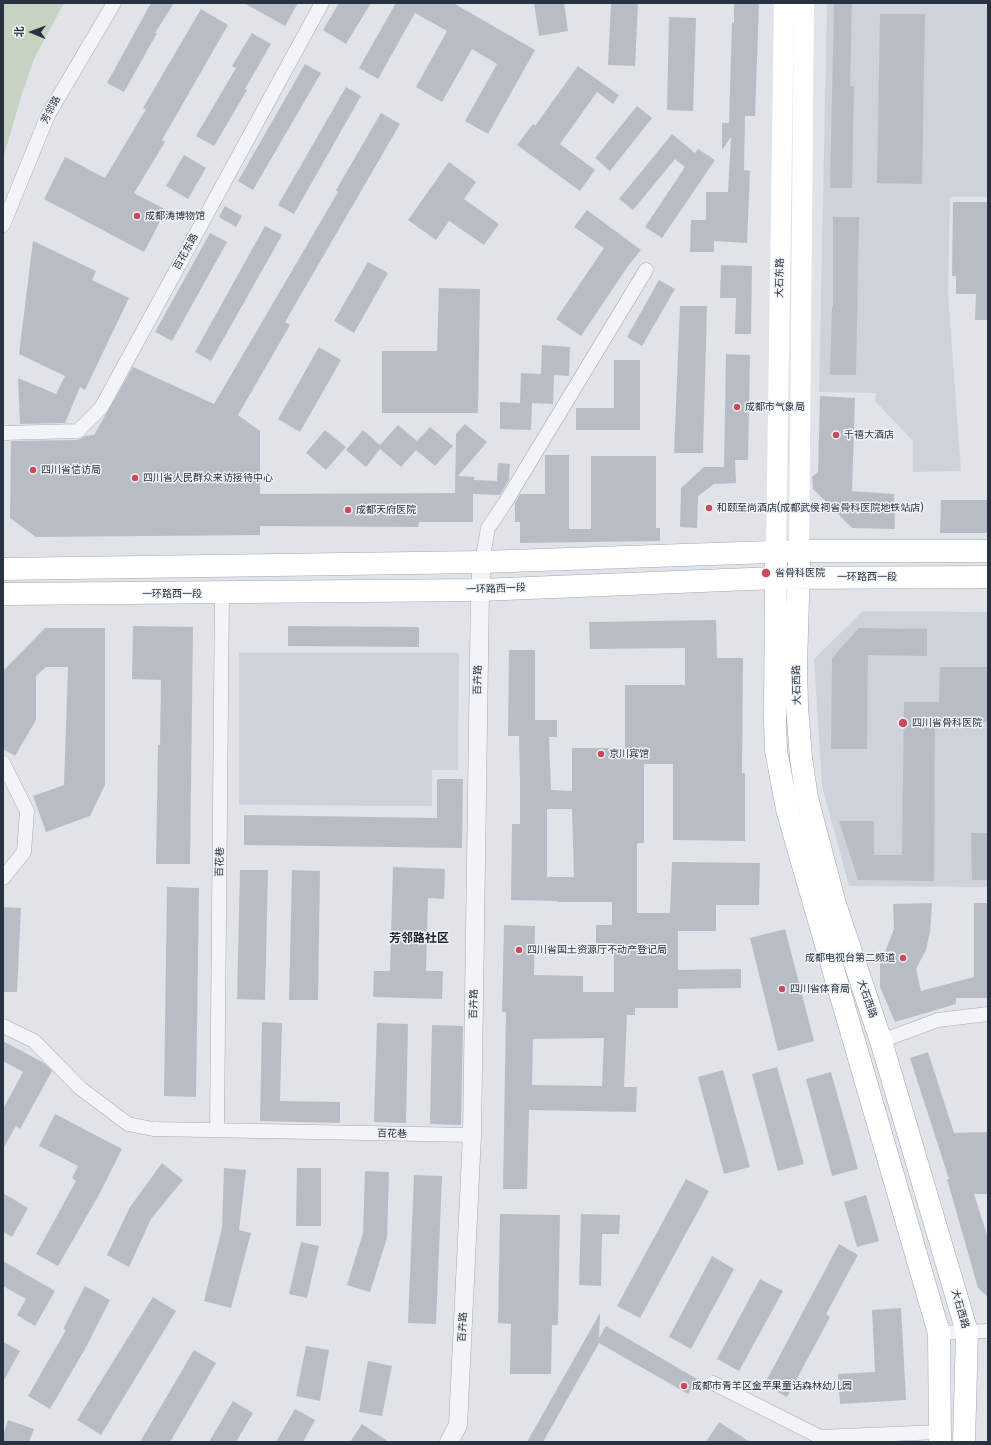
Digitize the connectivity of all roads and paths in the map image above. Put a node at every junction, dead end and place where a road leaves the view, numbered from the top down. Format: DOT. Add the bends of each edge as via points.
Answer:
graph roads {
  1 [pos="114,3"];
  2 [pos="322,3"];
  3 [pos="784,3"];
  4 [pos="804,3"];
  5 [pos="3,225"];
  6 [pos="646,270"];
  7 [pos="3,432"];
  8 [pos="799,551"];
  9 [pos="988,551"];
  10 [pos="776,552"];
  11 [pos="482,562"];
  12 [pos="3,569"];
  13 [pos="988,577"];
  14 [pos="775,578"];
  15 [pos="799,578"];
  16 [pos="480,590"];
  17 [pos="222,593"];
  18 [pos="3,594"];
  19 [pos="3,763"];
  20 [pos="3,878"];
  21 [pos="988,1014"];
  22 [pos="3,1026"];
  23 [pos="881,1041"];
  24 [pos="217,1130"];
  25 [pos="472,1135"];
  26 [pos="977,1331"];
  27 [pos="939,1333"];
  28 [pos="713,1383"];
  29 [pos="940,1437"];
  30 [pos="449,1442"];
  31 [pos="964,1442"];
  1 -- 5 [label="street, 芳邻路" via="48,114"];
  2 -- 7 [label="street, 百花东路" via="101,408 78,431"];
  3 -- 10 [label="main road, 大石东路"];
  4 -- 8 [label="main road"];
  6 -- 11 [label="street" via="488,528"];
  8 -- 9 [label="main road"];
  8 -- 10 [label="main road"];
  8 -- 15 [label="main road, 大石西路"];
  10 -- 11 [label="main road"];
  10 -- 14 [label="main road"];
  11 -- 12 [label="main road"];
  11 -- 16 [label="street, 百卉路"];
  13 -- 15 [label="main road, 一环路西一段"];
  14 -- 15 [label="main road, 一环路西一段"];
  14 -- 16 [label="main road, 一环路西一段"];
  14 -- 27 [label="main road" via="776,750 787,809"];
  15 -- 23 [label="main road, 大石西路" via="796,666 798,732 807,798 835,904"];
  16 -- 17 [label="main road, 一环路西一段"];
  16 -- 25 [label="street, 百卉路"];
  17 -- 18 [label="main road, 一环路西一段"];
  17 -- 24 [label="street, 百花巷"];
  19 -- 20 [label="street" via="27,811 24,852"];
  21 -- 23 [label="street" via="938,1020"];
  22 -- 24 [label="street, 百花巷" via="34,1041 80,1088 128,1124 153,1129"];
  23 -- 26 [label="main road, 大石西路"];
  24 -- 25 [label="street, 百花巷"];
  25 -- 30 [label="street, 百卉路" via="458,1425"];
  26 -- 27 [label="street"];
  26 -- 31 [label="main road, 大石西路"];
  27 -- 29 [label="main road"];
  28 -- 29 [label="street" via="820,1437"];
}
